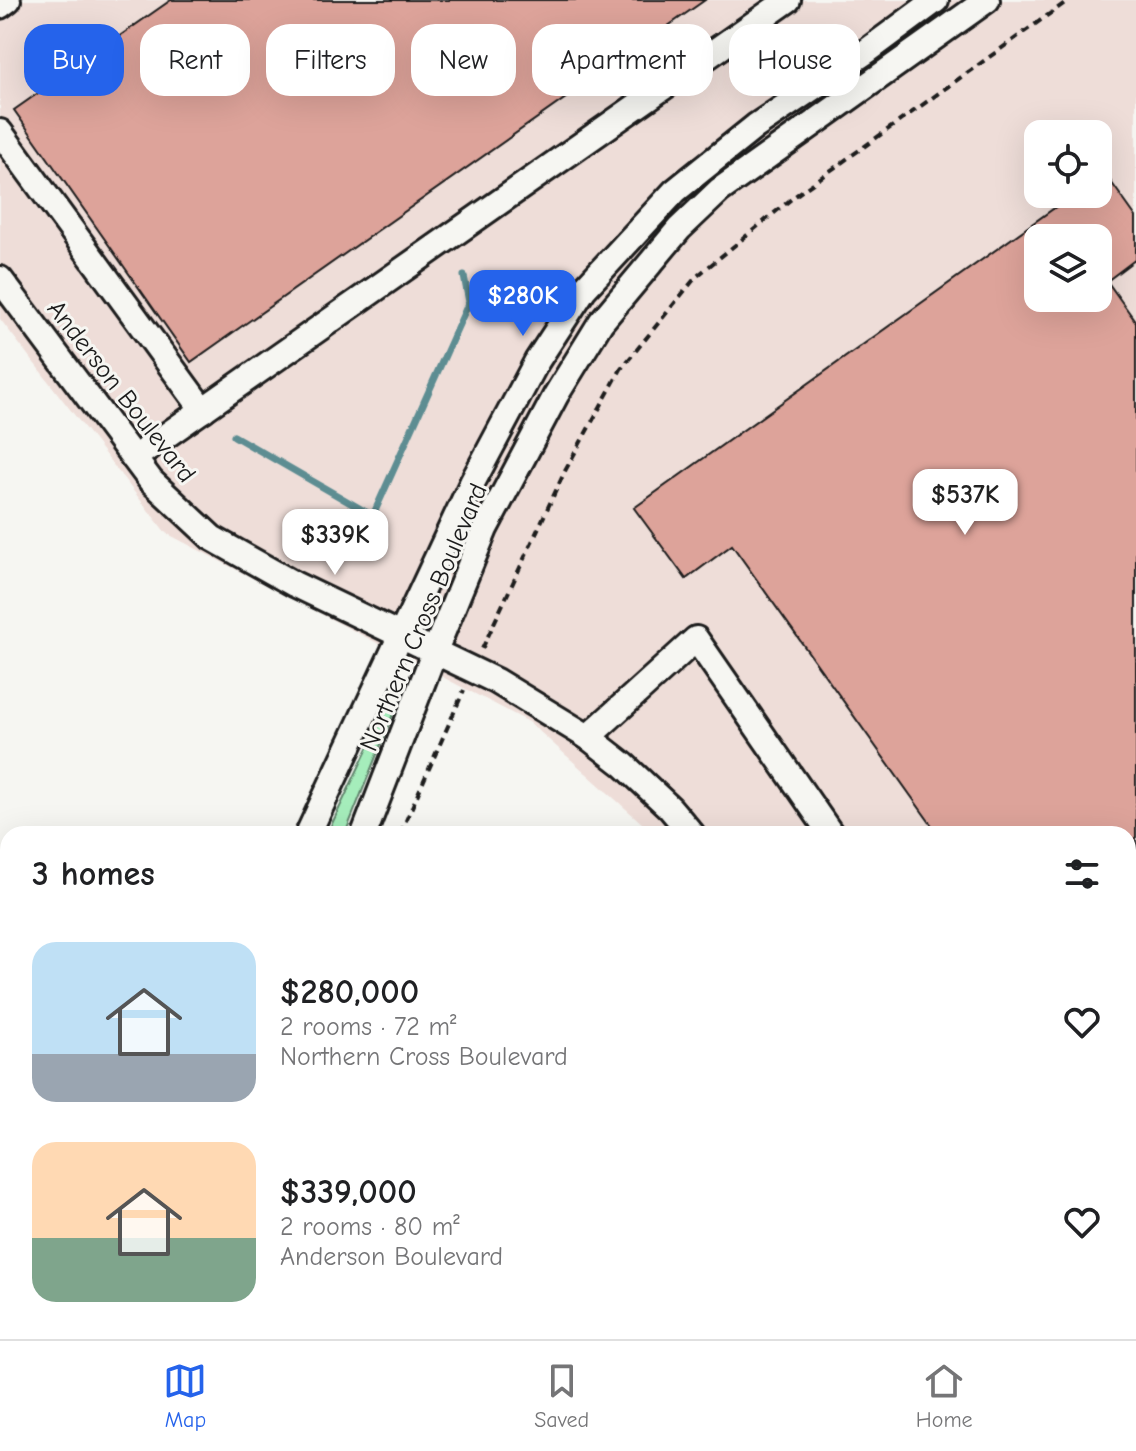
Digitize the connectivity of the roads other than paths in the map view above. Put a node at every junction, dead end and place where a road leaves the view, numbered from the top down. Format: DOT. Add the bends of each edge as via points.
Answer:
graph roads {
  1 [pos="8,0"];
  2 [pos="788,0"];
  3 [pos="936,0"];
  4 [pos="987,0"];
  5 [pos="0,6"];
  6 [pos="0,132"];
  7 [pos="0,279"];
  8 [pos="203,410"];
  9 [pos="134,458"];
  10 [pos="402,638"];
  11 [pos="434,653"];
  12 [pos="588,737"];
  13 [pos="312,826"];
  14 [pos="367,826"];
  15 [pos="685,826"];
  16 [pos="825,826"];
  1 -- 5 [label="street"];
  2 -- 8 [label="street"];
  3 -- 10 [label="street, Northern Cross Boulevard" via="756,126 675,191 584,289 537,361 472,483"];
  4 -- 11 [label="street, Northern Cross Boulevard" via="720,190 642,271 601,322 556,395 485,529"];
  6 -- 8 [label="street"];
  7 -- 9 [label="street, Anderson Boulevard"];
  8 -- 9 [label="street"];
  9 -- 10 [label="street, Anderson Boulevard" via="212,538"];
  10 -- 11 [label="street, Anderson Boulevard"];
  10 -- 13 [label="street, Northern Cross Boulevard"];
  11 -- 12 [label="street, Anderson Boulevard" via="496,681"];
  11 -- 14 [label="street, Northern Cross Boulevard"];
  12 -- 15 [label="street, Anderson Boulevard"];
  12 -- 16 [label="street" via="696,639"];
}
